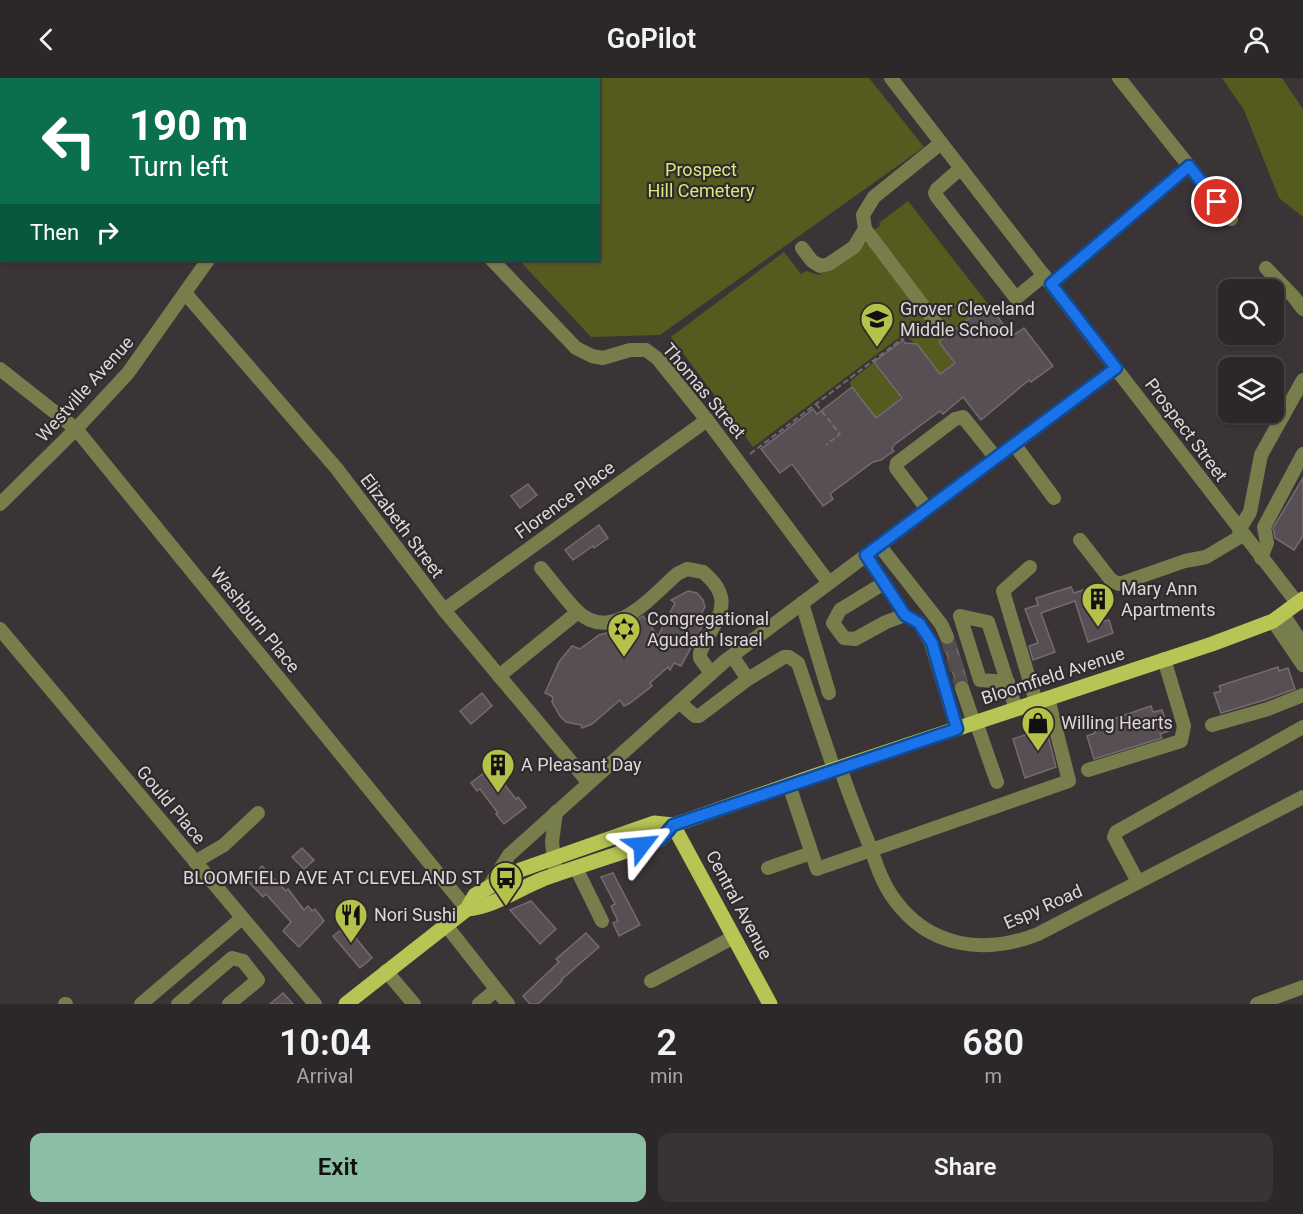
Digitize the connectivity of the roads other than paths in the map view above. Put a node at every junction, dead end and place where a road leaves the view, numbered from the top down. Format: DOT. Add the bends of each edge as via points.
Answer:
graph roads {
  1 [pos="891,78"];
  2 [pos="1119,78"];
  3 [pos="941,143"];
  4 [pos="1189,166"];
  5 [pos="961,168"];
  6 [pos="1231,219"];
  7 [pos="865,229"];
  8 [pos="802,248"];
  9 [pos="207,261"];
  10 [pos="493,261"];
  11 [pos="1266,268"];
  12 [pos="1047,280"];
  13 [pos="186,294"];
  14 [pos="1303,309"];
  15 [pos="939,327"];
  16 [pos="1116,368"];
  17 [pos="0,369"];
  18 [pos="1303,380"];
  19 [pos="707,420"];
  20 [pos="76,429"];
  21 [pos="1014,444"];
  22 [pos="1303,453"];
  23 [pos="996,458"];
  24 [pos="1054,498"];
  25 [pos="0,504"];
  26 [pos="927,509"];
  27 [pos="1241,532"];
  28 [pos="1080,540"];
  29 [pos="879,545"];
  30 [pos="866,555"];
  31 [pos="1261,558"];
  32 [pos="1030,567"];
  33 [pos="541,568"];
  34 [pos="829,583"];
  35 [pos="884,583"];
  36 [pos="1300,601"];
  37 [pos="802,603"];
  38 [pos="444,610"];
  39 [pos="578,612"];
  40 [pos="905,615"];
  41 [pos="1278,618"];
  42 [pos="833,623"];
  43 [pos="809,627"];
  44 [pos="0,629"];
  45 [pos="947,637"];
  46 [pos="1303,645"];
  47 [pos="732,656"];
  48 [pos="1164,660"];
  49 [pos="1303,665"];
  50 [pos="711,674"];
  51 [pos="499,676"];
  52 [pos="748,679"];
  53 [pos="1008,682"];
  54 [pos="962,688"];
  55 [pos="829,693"];
  56 [pos="726,695"];
  57 [pos="1303,695"];
  58 [pos="1042,700"];
  59 [pos="679,702"];
  60 [pos="1016,709"];
  61 [pos="975,723"];
  62 [pos="1212,725"];
  63 [pos="1303,727"];
  64 [pos="957,729"];
  65 [pos="837,768"];
  66 [pos="1088,770"];
  67 [pos="998,782"];
  68 [pos="588,783"];
  69 [pos="789,785"];
  70 [pos="1303,797"];
  71 [pos="556,812"];
  72 [pos="258,813"];
  73 [pos="673,825"];
  74 [pos="871,850"];
  75 [pos="811,853"];
  76 [pos="554,856"];
  77 [pos="195,862"];
  78 [pos="576,868"];
  79 [pos="768,868"];
  80 [pos="556,875"];
  81 [pos="1138,882"];
  82 [pos="490,885"];
  83 [pos="466,909"];
  84 [pos="242,918"];
  85 [pos="602,921"];
  86 [pos="445,924"];
  87 [pos="734,937"];
  88 [pos="264,944"];
  89 [pos="243,961"];
  90 [pos="386,971"];
  91 [pos="651,981"];
  92 [pos="1303,987"];
  93 [pos="496,990"];
  94 [pos="141,1004"];
  95 [pos="178,1004"];
  96 [pos="229,1004"];
  97 [pos="315,1004"];
  98 [pos="346,1004"];
  99 [pos="414,1004"];
  100 [pos="479,1004"];
  101 [pos="508,1004"];
  102 [pos="770,1004"];
  103 [pos="1257,1004"];
  1 -- 3 [label="street, Prospect Street"];
  2 -- 4 [label="street"];
  3 -- 5 [label="street, Prospect Street"];
  3 -- 7 [label="street" via="874,197 863,215"];
  4 -- 6 [label="street"];
  4 -- 12 [label="street"];
  5 -- 12 [label="street, Prospect Street"];
  5 -- 12 [label="street" via="937,189 937,198 1016,298"];
  7 -- 8 [label="street" via="854,247 829,264 820,266"];
  7 -- 15 [label="street"];
  9 -- 13 [label="street, Westville Avenue"];
  10 -- 19 [label="street, Thomas Street" via="576,348 603,358 646,350 658,359"];
  11 -- 14 [label="street"];
  12 -- 16 [label="street, Prospect Street"];
  13 -- 20 [label="street, Westville Avenue" via="128,373"];
  13 -- 38 [label="street, Elizabeth Street" via="337,469"];
  16 -- 21 [label="street"];
  16 -- 27 [label="street, Prospect Street"];
  17 -- 20 [label="street, Washburn Place"];
  18 -- 27 [label="street" via="1261,454 1250,512"];
  19 -- 34 [label="street, Thomas Street"];
  19 -- 38 [label="street, Florence Place"];
  20 -- 25 [label="street, Westville Avenue"];
  20 -- 83 [label="street, Washburn Place"];
  21 -- 23 [label="street"];
  21 -- 24 [label="street"];
  22 -- 31 [label="street" via="1264,527 1267,543"];
  23 -- 26 [label="street"];
  23 -- 26 [label="street" via="963,417 955,419 897,463 899,472"];
  26 -- 29 [label="street"];
  27 -- 28 [label="street" via="1206,557 1119,584 1111,580"];
  27 -- 31 [label="street, Prospect Street"];
  29 -- 30 [label="street"];
  29 -- 45 [label="street"];
  30 -- 34 [label="street"];
  30 -- 35 [label="street"];
  31 -- 36 [label="street, Prospect Street"];
  32 -- 58 [label="street" via="1003,591"];
  33 -- 39 [label="street"];
  34 -- 37 [label="street"];
  35 -- 40 [label="street"];
  35 -- 42 [label="street" via="840,610"];
  36 -- 41 [label="main road, Bloomfield Avenue"];
  37 -- 43 [label="street"];
  37 -- 47 [label="street"];
  38 -- 51 [label="street, Elizabeth Street"];
  39 -- 50 [label="street" via="594,622 613,623 628,616 677,574 687,569 704,572 723,603 700,652"];
  39 -- 51 [label="street"];
  40 -- 42 [label="street" via="855,639 844,638"];
  40 -- 64 [label="street" via="919,623 932,643"];
  41 -- 46 [label="street"];
  41 -- 48 [label="main road, Bloomfield Avenue"];
  41 -- 49 [label="street"];
  42 -- 43 [label="street"];
  43 -- 55 [label="street"];
  44 -- 77 [label="street, Gould Place"];
  47 -- 50 [label="street"];
  47 -- 52 [label="street"];
  48 -- 58 [label="main road, Bloomfield Avenue"];
  48 -- 66 [label="street" via="1184,726 1181,741"];
  50 -- 56 [label="street"];
  50 -- 59 [label="street"];
  51 -- 68 [label="street, Elizabeth Street"];
  52 -- 56 [label="street"];
  52 -- 65 [label="street, Espy Road" via="784,657 793,660 800,669"];
  53 -- 53 [label="street" via="988,622 960,616 980,681"];
  53 -- 60 [label="street"];
  54 -- 61 [label="street"];
  56 -- 59 [label="street" via="699,716"];
  57 -- 62 [label="street"];
  58 -- 60 [label="main road, Bloomfield Avenue"];
  58 -- 74 [label="street" via="1069,781"];
  59 -- 68 [label="street"];
  60 -- 61 [label="main road, Bloomfield Avenue"];
  61 -- 64 [label="main road, Bloomfield Avenue"];
  61 -- 67 [label="street"];
  63 -- 81 [label="street" via="1116,832 1114,837"];
  64 -- 65 [label="main road, Bloomfield Avenue"];
  65 -- 69 [label="main road, Bloomfield Avenue"];
  65 -- 74 [label="street, Espy Road"];
  68 -- 71 [label="street"];
  69 -- 73 [label="main road, Bloomfield Avenue"];
  69 -- 75 [label="street"];
  70 -- 81 [label="street, Espy Road"];
  71 -- 76 [label="street"];
  71 -- 82 [label="street" via="509,855"];
  72 -- 77 [label="street" via="224,845"];
  73 -- 76 [label="main road, Bloomfield Avenue" via="654,823"];
  73 -- 78 [label="main road, Bloomfield Avenue" via="661,839"];
  73 -- 87 [label="main road, Central Avenue"];
  74 -- 75 [label="street" via="817,869"];
  74 -- 81 [label="street, Espy Road" via="886,888 909,916 938,936 972,945 996,946 1019,941"];
  75 -- 79 [label="street"];
  76 -- 80 [label="street"];
  76 -- 82 [label="main road, Bloomfield Avenue"];
  77 -- 84 [label="street, Gould Place"];
  78 -- 80 [label="main road, Bloomfield Avenue"];
  78 -- 85 [label="street"];
  80 -- 83 [label="main road, Bloomfield Avenue" via="483,908"];
  82 -- 83 [label="main road, Bloomfield Avenue" via="475,895"];
  83 -- 86 [label="main road, Bloomfield Avenue"];
  84 -- 88 [label="street, Gould Place"];
  84 -- 94 [label="street"];
  86 -- 90 [label="main road, Bloomfield Avenue"];
  86 -- 93 [label="street"];
  87 -- 91 [label="street"];
  87 -- 102 [label="main road, Central Avenue"];
  88 -- 89 [label="street"];
  88 -- 97 [label="street, Gould Place"];
  89 -- 95 [label="street" via="232,958"];
  89 -- 96 [label="street" via="258,980"];
  90 -- 98 [label="main road, Bloomfield Avenue"];
  90 -- 99 [label="street"];
  92 -- 103 [label="street"];
  93 -- 100 [label="street"];
  93 -- 101 [label="street"];
}
